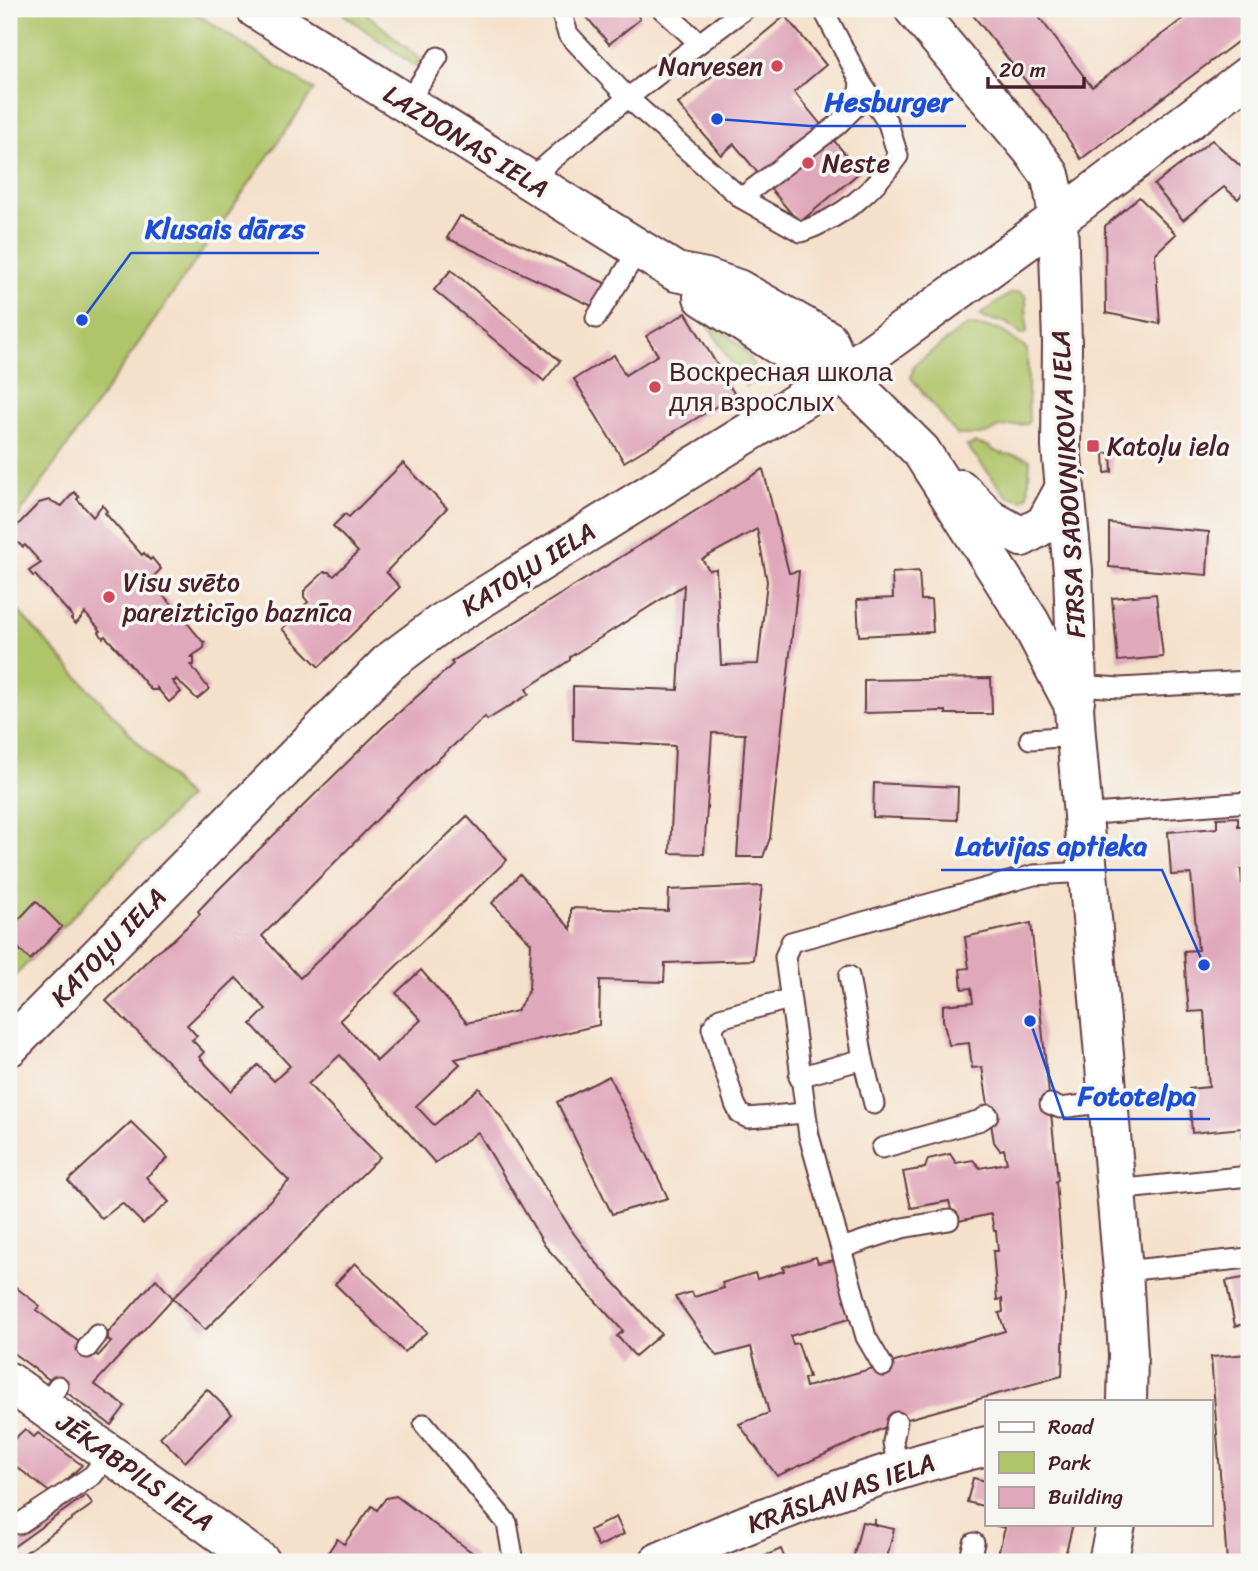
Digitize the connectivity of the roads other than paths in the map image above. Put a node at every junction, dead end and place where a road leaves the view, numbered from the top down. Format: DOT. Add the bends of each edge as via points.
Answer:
graph roads {
  1 [pos="256,9"];
  2 [pos="560,9"];
  3 [pos="662,9"];
  4 [pos="745,9"];
  5 [pos="823,9"];
  6 [pos="914,9"];
  7 [pos="699,43"];
  8 [pos="438,57"];
  9 [pos="1249,75"];
  10 [pos="860,81"];
  11 [pos="628,98"];
  12 [pos="406,104"];
  13 [pos="529,180"];
  14 [pos="741,198"];
  15 [pos="1058,218"];
  16 [pos="639,249"];
  17 [pos="596,318"];
  18 [pos="843,374"];
  19 [pos="921,451"];
  20 [pos="1064,489"];
  21 [pos="1249,681"];
  22 [pos="1076,709"];
  23 [pos="1030,740"];
  24 [pos="1249,802"];
  25 [pos="1081,815"];
  26 [pos="1086,872"];
  27 [pos="849,976"];
  28 [pos="789,999"];
  29 [pos="9,1047"];
  30 [pos="863,1059"];
  31 [pos="799,1077"];
  32 [pos="1109,1102"];
  33 [pos="874,1104"];
  34 [pos="1050,1104"];
  35 [pos="804,1113"];
  36 [pos="988,1115"];
  37 [pos="882,1148"];
  38 [pos="1249,1176"];
  39 [pos="1116,1190"];
  40 [pos="949,1220"];
  41 [pos="842,1248"];
  42 [pos="1249,1258"];
  43 [pos="1123,1271"];
  44 [pos="883,1366"];
  45 [pos="9,1382"];
  46 [pos="1127,1400"];
  47 [pos="897,1422"];
  48 [pos="424,1424"];
  49 [pos="985,1447"];
  50 [pos="108,1454"];
  51 [pos="898,1469"];
  52 [pos="19,1524"];
  53 [pos="1116,1526"];
  54 [pos="261,1562"];
  55 [pos="514,1562"];
  56 [pos="659,1562"];
  57 [pos="1108,1562"];
  1 -- 12 [label="street, LAZDONAS IELA"];
  2 -- 11 [label="lane" via="568,34"];
  3 -- 7 [label="lane"];
  4 -- 7 [label="lane"];
  5 -- 10 [label="lane"];
  6 -- 15 [label="street, FIRSA SADOVŅIKOVA IELA" via="1050,175"];
  7 -- 11 [label="lane"];
  8 -- 12 [label="lane"];
  9 -- 15 [label="street, KATOĻU IELA"];
  10 -- 14 [label="lane" via="858,104 836,126"];
  10 -- 14 [label="lane" via="888,123 898,156 879,183 827,223 801,232"];
  11 -- 13 [label="lane"];
  11 -- 14 [label="lane"];
  12 -- 13 [label="street, LAZDONAS IELA"];
  13 -- 16 [label="street, LAZDONAS IELA"];
  15 -- 18 [label="street, KATOĻU IELA"];
  15 -- 20 [label="street, FIRSA SADOVŅIKOVA IELA"];
  16 -- 17 [label="lane"];
  16 -- 18 [label="street, LAZDONAS IELA" via="676,272 689,288 806,363"];
  18 -- 19 [label="street, FIRSA SADOVŅIKOVA IELA"];
  18 -- 29 [label="street, KATOĻU IELA" via="440,624 388,663"];
  19 -- 20 [label="street" via="991,520 1022,537 1045,524"];
  19 -- 22 [label="street, FIRSA SADOVŅIKOVA IELA" via="1030,622"];
  20 -- 22 [label="street, FIRSA SADOVŅIKOVA IELA" via="1073,571"];
  21 -- 22 [label="lane" via="1120,688"];
  22 -- 23 [label="lane"];
  22 -- 25 [label="street, FIRSA SADOVŅIKOVA IELA"];
  24 -- 25 [label="lane"];
  25 -- 26 [label="street, FIRSA SADOVŅIKOVA IELA"];
  26 -- 28 [label="lane" via="1034,875 791,942 785,957"];
  26 -- 32 [label="street, FIRSA SADOVŅIKOVA IELA"];
  27 -- 30 [label="lane"];
  28 -- 31 [label="lane"];
  28 -- 35 [label="lane" via="720,1018 712,1028 740,1114 748,1118"];
  30 -- 31 [label="lane"];
  30 -- 33 [label="lane"];
  31 -- 35 [label="lane"];
  32 -- 34 [label="lane" via="1060,1108"];
  32 -- 39 [label="street, FIRSA SADOVŅIKOVA IELA"];
  35 -- 41 [label="lane"];
  36 -- 37 [label="lane"];
  38 -- 39 [label="lane"];
  39 -- 43 [label="street, FIRSA SADOVŅIKOVA IELA"];
  40 -- 41 [label="lane" via="902,1228"];
  41 -- 44 [label="lane" via="866,1337"];
  42 -- 43 [label="lane"];
  43 -- 46 [label="street, FIRSA SADOVŅIKOVA IELA"];
  45 -- 50 [label="street, JĒKABPILS IELA" via="50,1397"];
  47 -- 51 [label="lane" via="892,1442"];
  48 -- 55 [label="lane" via="507,1523"];
  49 -- 51 [label="street, KRĀSLAVAS IELA"];
  50 -- 52 [label="lane" via="93,1475"];
  50 -- 54 [label="street, JĒKABPILS IELA"];
  51 -- 56 [label="street, KRĀSLAVAS IELA" via="829,1492"];
  53 -- 57 [label="street"];
}
